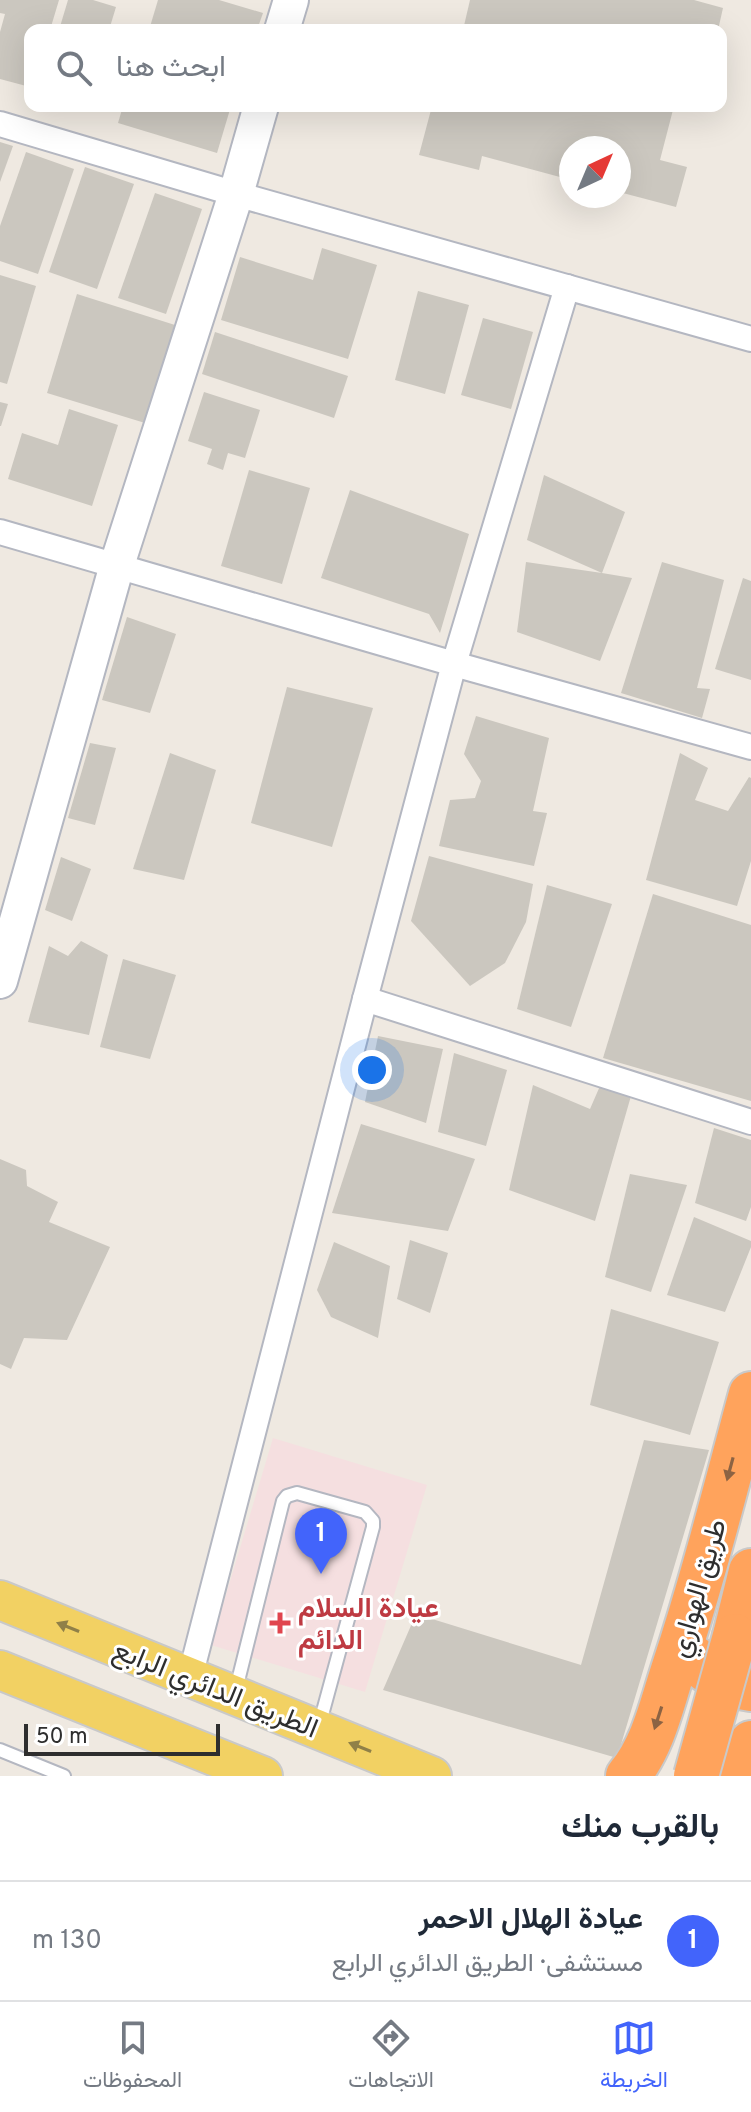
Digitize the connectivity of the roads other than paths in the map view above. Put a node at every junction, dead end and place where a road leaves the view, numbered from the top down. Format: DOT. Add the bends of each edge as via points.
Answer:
graph roads {
  1 [pos="291,0"];
  2 [pos="284,24"];
  3 [pos="259,112"];
  4 [pos="0,124"];
  5 [pos="236,194"];
  6 [pos="567,287"];
  7 [pos="751,339"];
  8 [pos="0,532"];
  9 [pos="117,565"];
  10 [pos="454,664"];
  11 [pos="751,747"];
  12 [pos="0,981"];
  13 [pos="365,999"];
  14 [pos="751,1122"];
  15 [pos="751,1394"];
  16 [pos="751,1571"];
  17 [pos="0,1600"];
  18 [pos="683,1642"];
  19 [pos="0,1670"];
  20 [pos="190,1677"];
  21 [pos="751,1689"];
  22 [pos="234,1696"];
  23 [pos="318,1729"];
  24 [pos="751,1743"];
  25 [pos="0,1750"];
  26 [pos="64,1776"];
  27 [pos="263,1776"];
  28 [pos="432,1776"];
  29 [pos="628,1776"];
  30 [pos="696,1776"];
  31 [pos="742,1776"];
  1 -- 2 [label="main road"];
  3 -- 5 [label="main road"];
  4 -- 5 [label="street"];
  5 -- 6 [label="street"];
  5 -- 9 [label="main road"];
  6 -- 7 [label="street"];
  6 -- 10 [label="street"];
  8 -- 9 [label="street"];
  9 -- 10 [label="street"];
  9 -- 12 [label="main road"];
  10 -- 11 [label="street"];
  10 -- 13 [label="street"];
  13 -- 14 [label="street"];
  13 -- 20 [label="street"];
  15 -- 18 [label="highway, طريق الهواري, one-way"];
  16 -- 30 [label="highway, bridge"];
  20 -- 17 [label="main road, الطريق الدائري الرابع, one-way"];
  18 -- 21 [label="highway" via="718,1678"];
  18 -- 29 [label="highway, طريق الهواري, one-way" via="651,1739"];
  19 -- 27 [label="main road"];
  20 -- 22 [label="main road, الطريق الدائري الرابع"];
  22 -- 23 [label="main road, الطريق الدائري الرابع"];
  22 -- 23 [label="lane" via="283,1501 297,1493 365,1512 373,1527"];
  28 -- 23 [label="main road, الطريق الدائري الرابع, one-way"];
  24 -- 31 [label="highway"];
  25 -- 26 [label="lane"];
}
